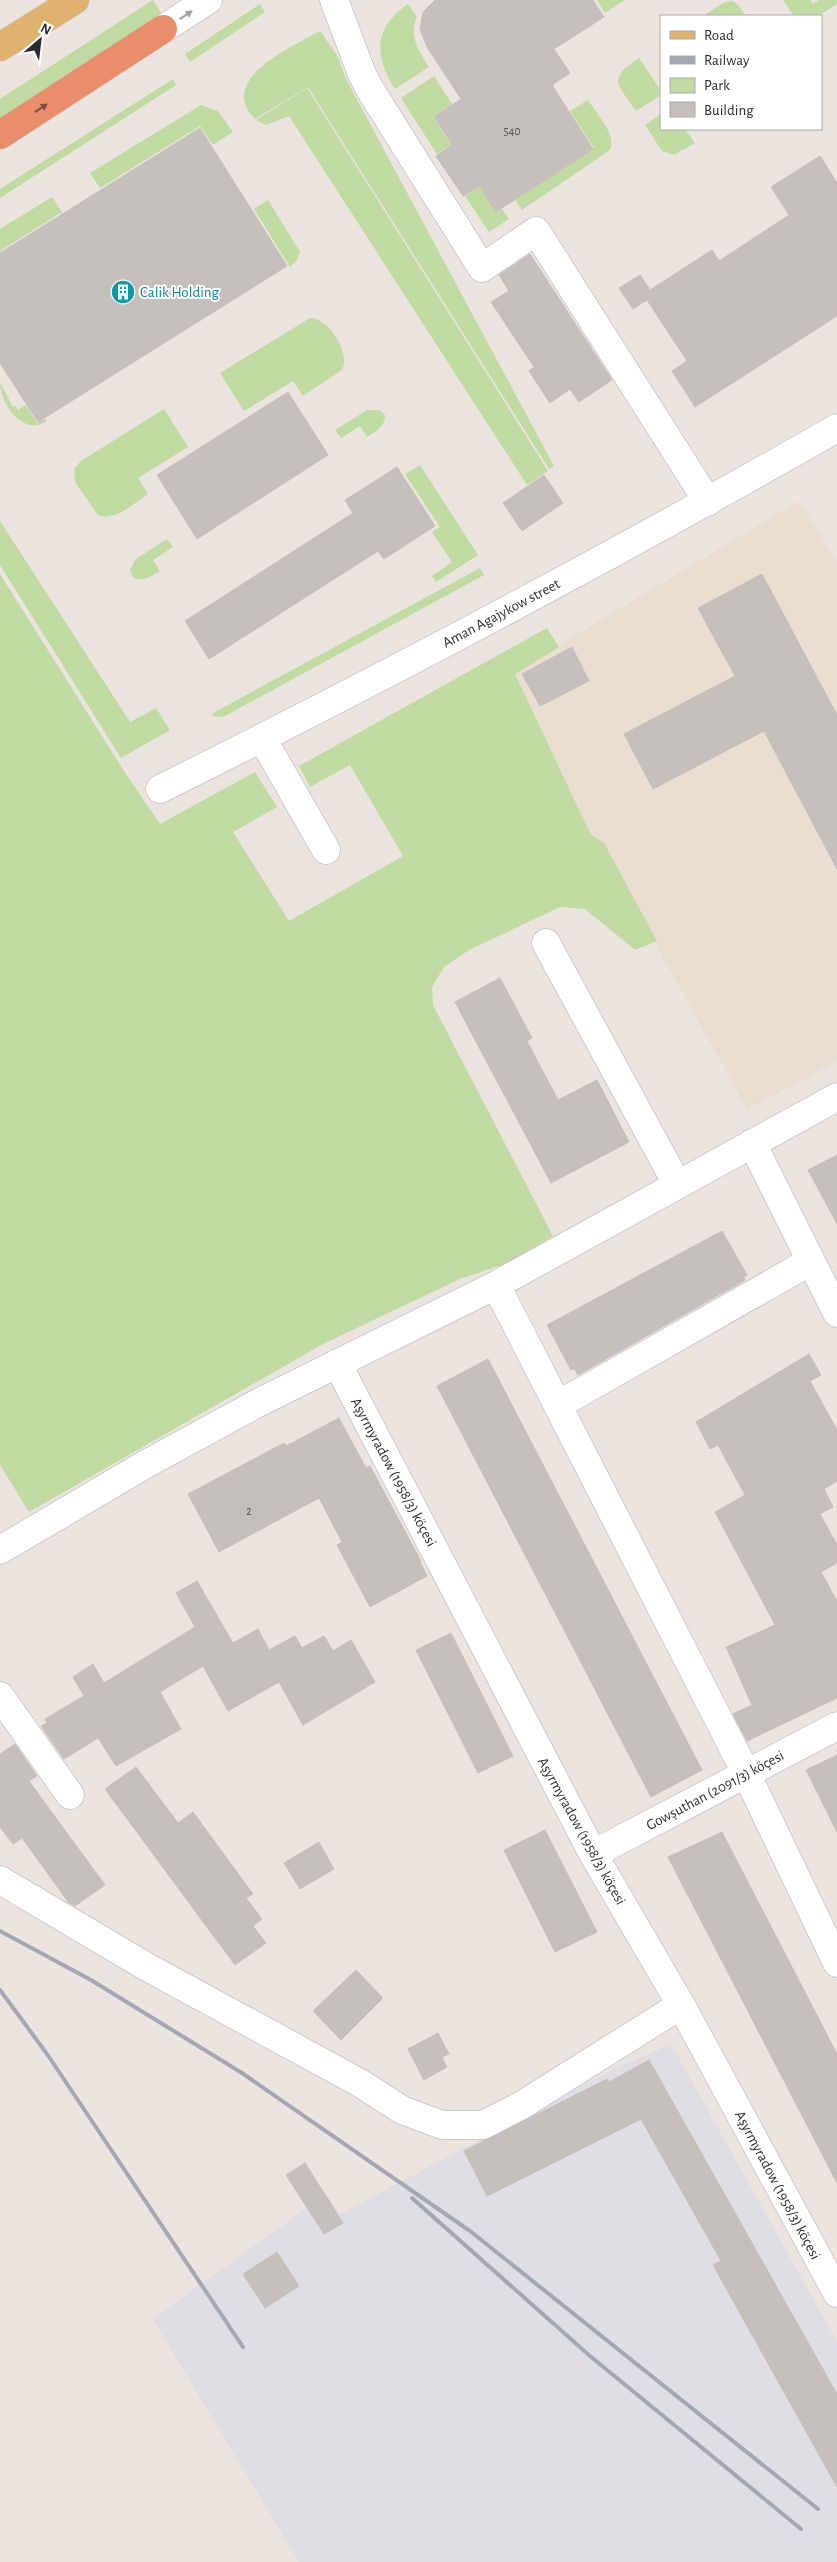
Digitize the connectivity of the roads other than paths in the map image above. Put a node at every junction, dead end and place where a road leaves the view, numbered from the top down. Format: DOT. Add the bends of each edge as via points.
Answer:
graph roads {
  1 [pos="74,0"];
  2 [pos="208,0"];
  3 [pos="334,0"];
  4 [pos="163,30"];
  5 [pos="0,46"];
  6 [pos="0,135"];
  7 [pos="837,428"];
  8 [pos="708,502"];
  9 [pos="262,738"];
  10 [pos="160,789"];
  11 [pos="326,850"];
  12 [pos="546,943"];
  13 [pos="837,1097"];
  14 [pos="752,1143"];
  15 [pos="677,1184"];
  16 [pos="811,1261"];
  17 [pos="496,1285"];
  18 [pos="837,1312"];
  19 [pos="337,1363"];
  20 [pos="558,1406"];
  21 [pos="0,1550"];
  22 [pos="0,1696"];
  23 [pos="837,1726"];
  24 [pos="746,1773"];
  25 [pos="70,1795"];
  26 [pos="592,1854"];
  27 [pos="0,1880"];
  28 [pos="837,1963"];
  29 [pos="681,2005"];
  30 [pos="837,2293"];
  1 -- 5 [label="main road"];
  4 -- 2 [label="street, one-way"];
  3 -- 8 [label="street" via="371,91 482,268 536,231"];
  6 -- 4 [label="highway, one-way"];
  7 -- 8 [label="street, Aman Agajykow street"];
  8 -- 9 [label="street, Aman Agajykow street"];
  9 -- 10 [label="street, Aman Agajykow street"];
  9 -- 11 [label="street"];
  12 -- 15 [label="street"];
  13 -- 14 [label="street"];
  14 -- 15 [label="street"];
  14 -- 16 [label="street"];
  15 -- 17 [label="street"];
  16 -- 18 [label="street"];
  16 -- 20 [label="street"];
  17 -- 19 [label="street"];
  17 -- 20 [label="street"];
  19 -- 21 [label="street" via="146,1464"];
  19 -- 26 [label="street, Aşyrmyradow (1958/3) köçesi"];
  20 -- 24 [label="street"];
  22 -- 25 [label="street"];
  23 -- 24 [label="street, Gowşuthan (2091/3) köçesi"];
  24 -- 26 [label="street, Gowşuthan (2091/3) köçesi"];
  24 -- 28 [label="street"];
  26 -- 29 [label="street, Aşyrmyradow (1958/3) köçesi"];
  27 -- 29 [label="street" via="148,1967 360,2083 402,2110 442,2125 482,2125 522,2104"];
  29 -- 30 [label="street, Aşyrmyradow (1958/3) köçesi"];
}
